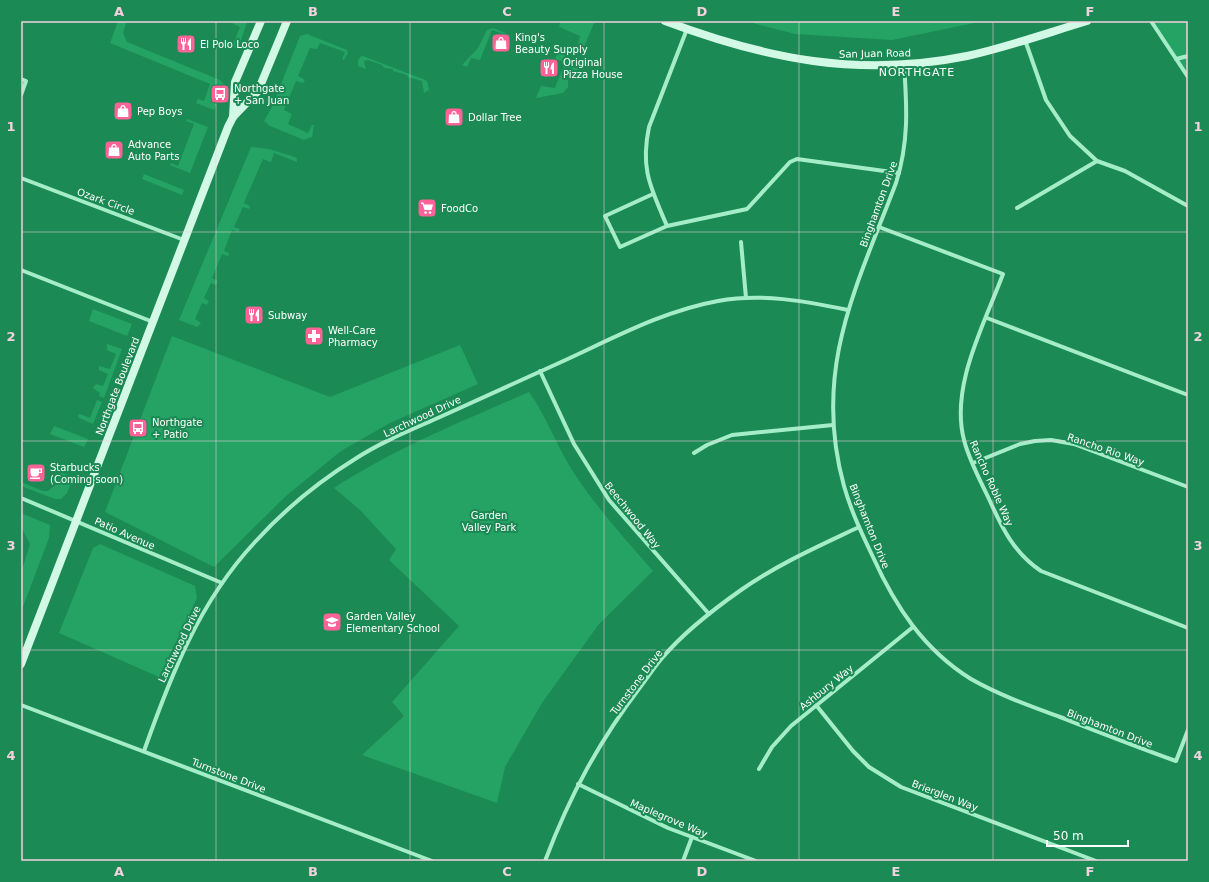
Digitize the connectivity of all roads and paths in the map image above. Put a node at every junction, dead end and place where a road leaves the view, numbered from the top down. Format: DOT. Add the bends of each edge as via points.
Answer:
graph roads {
  1 [pos="261,21"];
  2 [pos="288,21"];
  3 [pos="665,21"];
  4 [pos="1087,21"];
  5 [pos="1150,21"];
  6 [pos="687,29"];
  7 [pos="1025,40"];
  8 [pos="1188,56"];
  9 [pos="1176,59"];
  10 [pos="904,64"];
  11 [pos="1188,77"];
  12 [pos="21,79"];
  13 [pos="21,95"];
  14 [pos="233,117"];
  15 [pos="1097,161"];
  16 [pos="899,173"];
  17 [pos="21,178"];
  18 [pos="653,194"];
  19 [pos="1188,206"];
  20 [pos="1017,208"];
  21 [pos="667,226"];
  22 [pos="879,226"];
  23 [pos="184,240"];
  24 [pos="741,242"];
  25 [pos="21,270"];
  26 [pos="746,298"];
  27 [pos="848,310"];
  28 [pos="987,318"];
  29 [pos="152,322"];
  30 [pos="540,371"];
  31 [pos="1188,395"];
  32 [pos="833,425"];
  33 [pos="694,453"];
  34 [pos="973,464"];
  35 [pos="1188,487"];
  36 [pos="21,498"];
  37 [pos="76,520"];
  38 [pos="859,527"];
  39 [pos="222,584"];
  40 [pos="709,614"];
  41 [pos="912,627"];
  42 [pos="1188,628"];
  43 [pos="21,664"];
  44 [pos="816,704"];
  45 [pos="21,705"];
  46 [pos="1188,730"];
  47 [pos="144,752"];
  48 [pos="759,768"];
  49 [pos="578,784"];
  50 [pos="692,837"];
  51 [pos="432,861"];
  52 [pos="545,861"];
  53 [pos="683,861"];
  54 [pos="756,861"];
  55 [pos="1096,861"];
  1 -- 14 [label="main road, Northgate Boulevard" via="235,82"];
  2 -- 14 [label="main road, Northgate Boulevard" via="258,91"];
  3 -- 6 [label="main road, San Juan Road"];
  4 -- 7 [label="main road, San Juan Road"];
  5 -- 9 [label="street"];
  6 -- 10 [label="main road, San Juan Road" via="724,43 799,60 841,64"];
  6 -- 18 [label="street" via="649,127 645,165"];
  7 -- 10 [label="main road, San Juan Road" via="968,56"];
  7 -- 15 [label="street" via="1046,100 1070,136"];
  8 -- 9 [label="street"];
  9 -- 11 [label="street"];
  10 -- 16 [label="street, Binghamton Drive" via="906,131"];
  12 -- 13 [label="street" via="26,81"];
  14 -- 23 [label="main road, Northgate Boulevard"];
  15 -- 19 [label="street" via="1125,171"];
  15 -- 20 [label="street"];
  16 -- 21 [label="street" via="797,159 790,162 747,209"];
  16 -- 22 [label="street, Binghamton Drive"];
  17 -- 23 [label="street, Ozark Circle"];
  18 -- 21 [label="street"];
  18 -- 21 [label="street" via="605,216 620,247"];
  22 -- 27 [label="street, Binghamton Drive"];
  22 -- 28 [label="street, Rancho Roble Way" via="1003,274"];
  23 -- 29 [label="main road, Northgate Boulevard"];
  24 -- 26 [label="street"];
  25 -- 29 [label="street"];
  26 -- 27 [label="street, Larchwood Drive" via="802,300"];
  26 -- 30 [label="street, Larchwood Drive" via="718,301 674,312"];
  27 -- 32 [label="street, Binghamton Drive" via="834,372"];
  28 -- 31 [label="street"];
  28 -- 34 [label="street, Rancho Roble Way" via="965,374 962,390 961,424"];
  29 -- 37 [label="main road, Northgate Boulevard"];
  30 -- 39 [label="street, Larchwood Drive" via="392,438 324,479 272,524"];
  30 -- 40 [label="street, Beechwood Way" via="574,444 609,500"];
  32 -- 33 [label="street" via="732,435 710,443"];
  32 -- 38 [label="street, Binghamton Drive" via="844,486"];
  34 -- 35 [label="street, Rancho Rio Way" via="1020,444 1051,440 1074,444"];
  34 -- 42 [label="street, Rancho Roble Way" via="1011,543 1034,567 1056,578"];
  36 -- 37 [label="street, Patio Avenue"];
  37 -- 39 [label="street, Patio Avenue"];
  37 -- 43 [label="main road, Northgate Boulevard"];
  38 -- 40 [label="street, Turnstone Drive" via="771,571"];
  38 -- 41 [label="street, Binghamton Drive" via="885,584"];
  39 -- 47 [label="street, Larchwood Drive" via="198,620 177,661"];
  40 -- 49 [label="street, Turnstone Drive" via="663,657 610,729"];
  41 -- 44 [label="street, Ashbury Way"];
  41 -- 46 [label="street, Binghamton Drive" via="949,663 991,690 1176,761"];
  44 -- 48 [label="street, Ashbury Way" via="790,726"];
  44 -- 55 [label="street, Brierglen Way" via="869,767 901,787"];
  45 -- 47 [label="street, Turnstone Drive"];
  47 -- 51 [label="street, Turnstone Drive"];
  49 -- 50 [label="street, Maplegrove Way" via="648,820"];
  49 -- 52 [label="street, Turnstone Drive"];
  50 -- 53 [label="street"];
  50 -- 54 [label="street, Maplegrove Way"];
}
